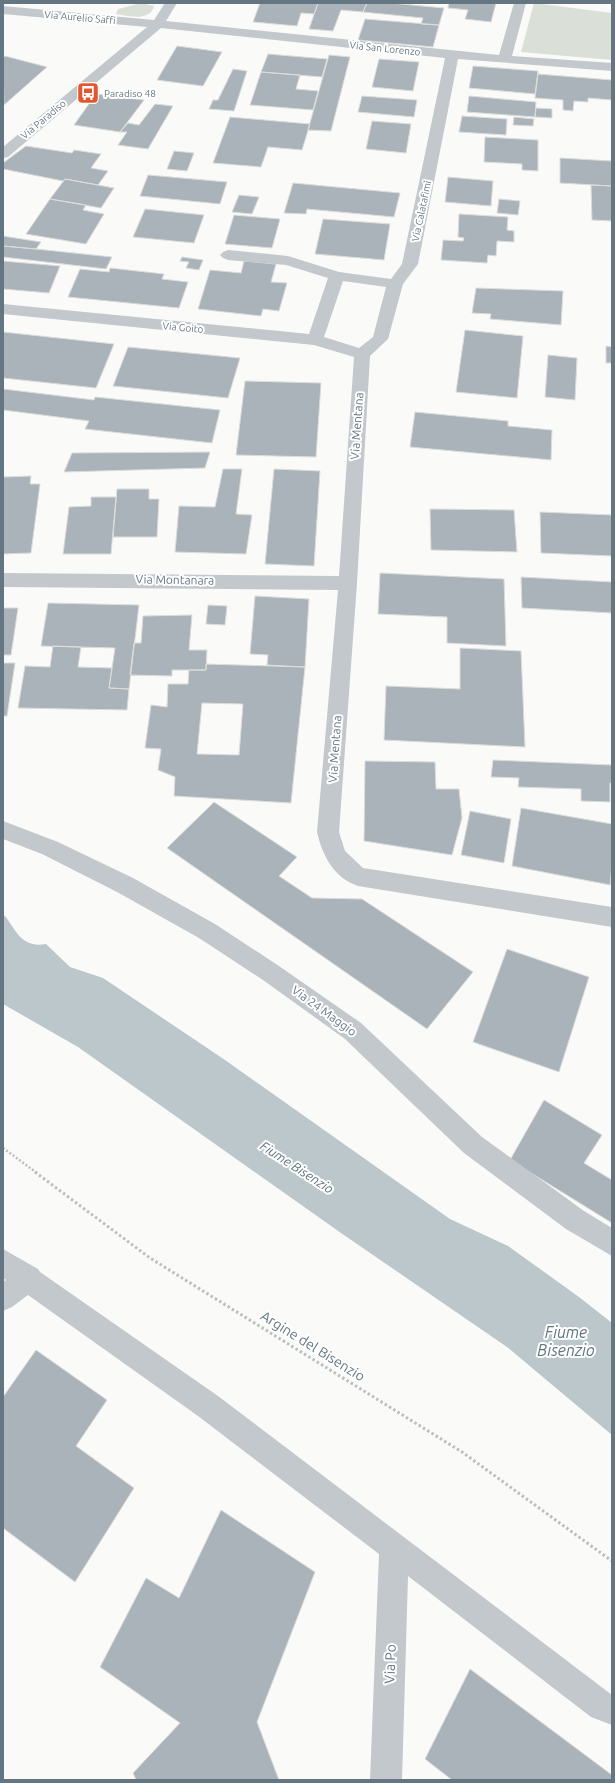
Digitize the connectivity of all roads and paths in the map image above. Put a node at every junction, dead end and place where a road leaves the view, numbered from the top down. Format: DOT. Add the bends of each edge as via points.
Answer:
graph roads {
  1 [pos="171,3"];
  2 [pos="520,3"];
  3 [pos="3,10"];
  4 [pos="158,24"];
  5 [pos="452,55"];
  6 [pos="505,58"];
  7 [pos="612,68"];
  8 [pos="3,154"];
  9 [pos="228,255"];
  10 [pos="337,276"];
  11 [pos="396,284"];
  12 [pos="3,309"];
  13 [pos="315,340"];
  14 [pos="362,354"];
  15 [pos="3,580"];
  16 [pos="348,583"];
  17 [pos="3,830"];
  18 [pos="612,917"];
  19 [pos="3,1148"];
  20 [pos="612,1243"];
  21 [pos="3,1262"];
  22 [pos="29,1278"];
  23 [pos="3,1298"];
  24 [pos="394,1549"];
  25 [pos="612,1561"];
  26 [pos="612,1710"];
  27 [pos="386,1780"];
  1 -- 4 [label="street, Via Paradiso"];
  2 -- 6 [label="street"];
  3 -- 4 [label="street, Via Aurelio Saffi"];
  4 -- 5 [label="street, Via San Lorenzo"];
  4 -- 8 [label="street, Via Paradiso"];
  5 -- 6 [label="street, Via San Lorenzo"];
  5 -- 11 [label="street, Via Calatafimi" via="410,264"];
  6 -- 7 [label="street, Via San Lorenzo"];
  9 -- 10 [label="street" via="288,261"];
  10 -- 11 [label="street"];
  10 -- 13 [label="street"];
  11 -- 14 [label="street, Via Calatafimi" via="380,339"];
  12 -- 13 [label="street, Via Goito"];
  13 -- 14 [label="street, Via Goito"];
  14 -- 16 [label="street, Via Mentana"];
  15 -- 16 [label="street, Via Montanara"];
  16 -- 18 [label="street, Via Mentana" via="328,832 333,851 341,865 358,877"];
  17 -- 20 [label="street, Via 24 Maggio" via="50,848 125,885 207,931 271,973 353,1031 473,1145 574,1220"];
  19 -- 25 [label="path, Argine del Bisenzio" via="150,1258 462,1452"];
  21 -- 22 [label="street"];
  22 -- 23 [label="street"];
  22 -- 24 [label="street" via="208,1406"];
  24 -- 26 [label="street" via="602,1706"];
  24 -- 27 [label="street, Via Po"];
}
